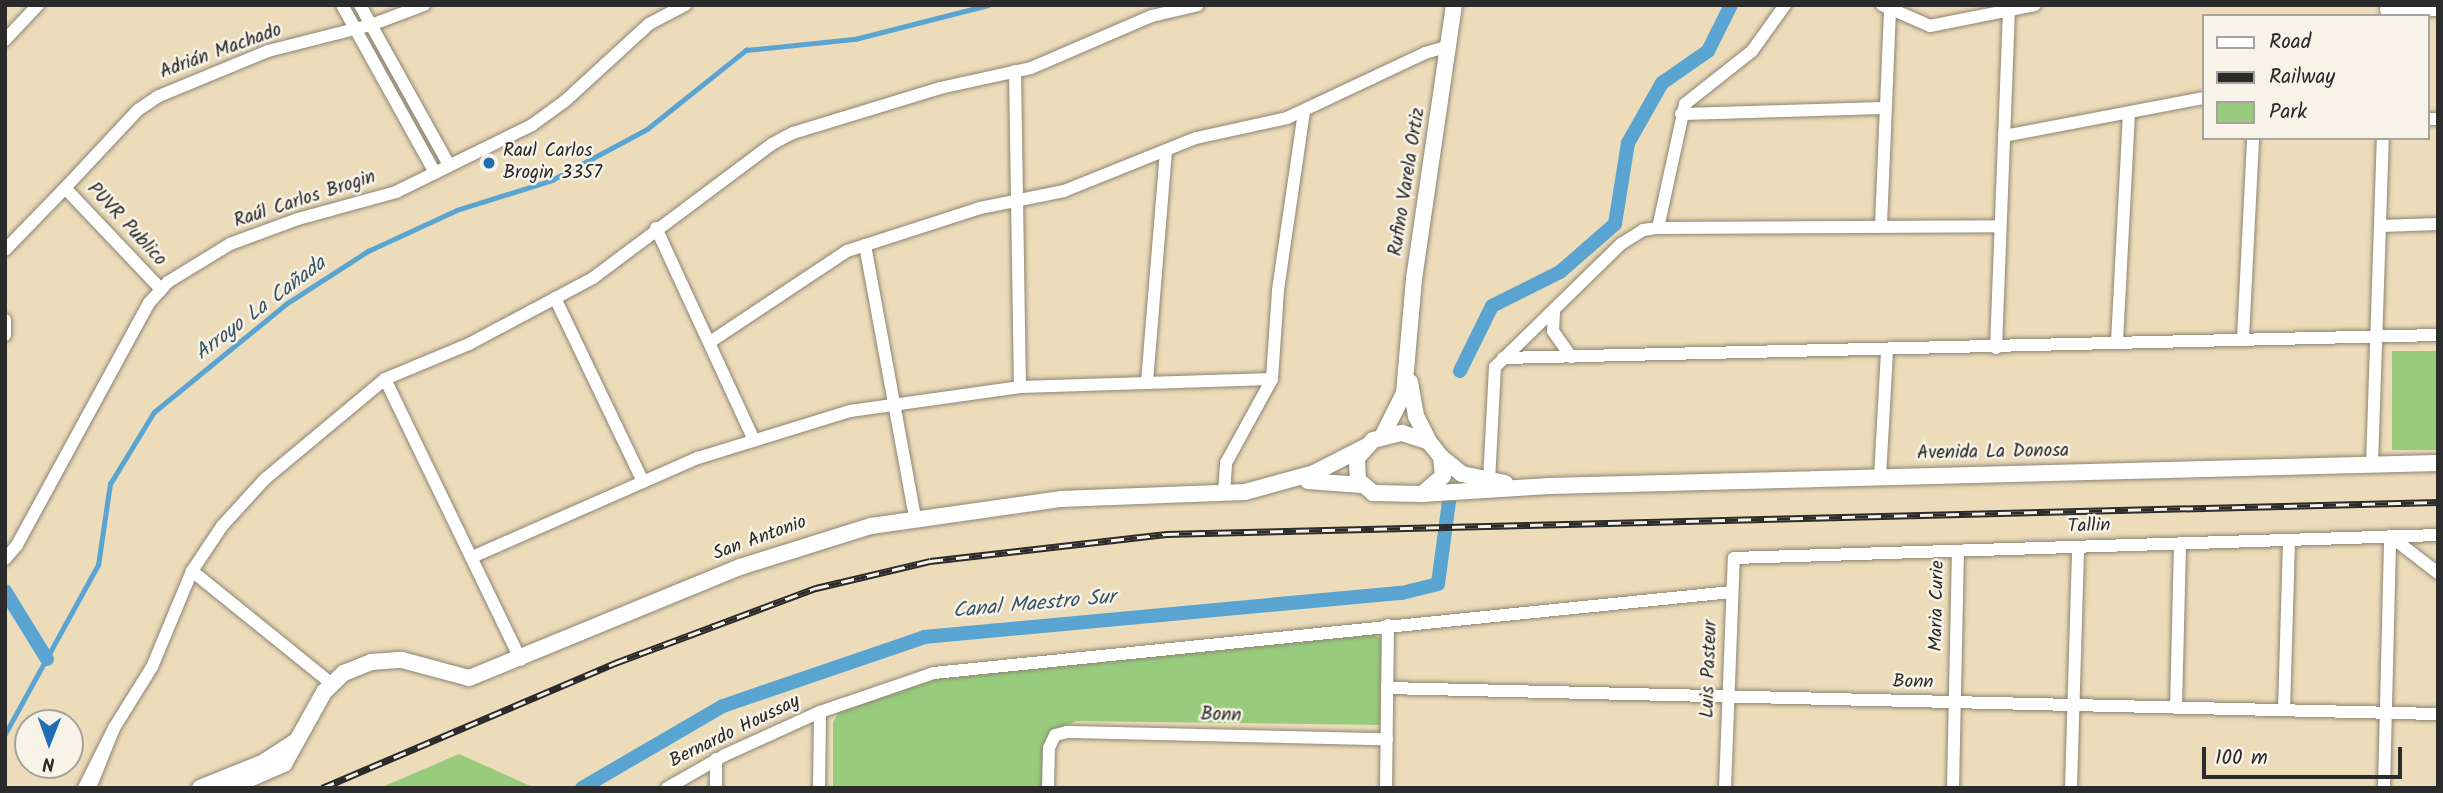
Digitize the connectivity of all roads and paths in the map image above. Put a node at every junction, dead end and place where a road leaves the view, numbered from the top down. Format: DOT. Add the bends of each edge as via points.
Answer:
graph roads {
  1 [pos="38,5"];
  2 [pos="342,5"];
  3 [pos="360,5"];
  4 [pos="424,5"];
  5 [pos="685,5"];
  6 [pos="1198,5"];
  7 [pos="1454,5"];
  8 [pos="1785,5"];
  9 [pos="2035,5"];
  10 [pos="1886,8"];
  11 [pos="2386,10"];
  12 [pos="2438,10"];
  13 [pos="2009,11"];
  14 [pos="371,25"];
  15 [pos="356,29"];
  16 [pos="5,40"];
  17 [pos="1450,46"];
  18 [pos="1015,71"];
  19 [pos="2202,98"];
  20 [pos="1885,108"];
  21 [pos="1304,112"];
  22 [pos="2129,113"];
  23 [pos="1681,114"];
  24 [pos="2004,136"];
  25 [pos="2253,140"];
  26 [pos="2383,140"];
  27 [pos="1166,151"];
  28 [pos="449,165"];
  29 [pos="435,173"];
  30 [pos="65,188"];
  31 [pos="1019,204"];
  32 [pos="1881,225"];
  33 [pos="2438,225"];
  34 [pos="1999,226"];
  35 [pos="2381,226"];
  36 [pos="656,228"];
  37 [pos="1658,228"];
  38 [pos="866,245"];
  39 [pos="5,250"];
  40 [pos="161,289"];
  41 [pos="555,298"];
  42 [pos="1554,312"];
  43 [pos="5,320"];
  44 [pos="5,335"];
  45 [pos="2438,335"];
  46 [pos="2377,336"];
  47 [pos="2243,338"];
  48 [pos="710,342"];
  49 [pos="2117,342"];
  50 [pos="1996,348"];
  51 [pos="1887,351"];
  52 [pos="1570,357"];
  53 [pos="1503,358"];
  54 [pos="1408,365"];
  55 [pos="385,379"];
  56 [pos="1272,379"];
  57 [pos="1147,382"];
  58 [pos="1020,387"];
  59 [pos="895,405"];
  60 [pos="1383,435"];
  61 [pos="754,440"];
  62 [pos="1429,442"];
  63 [pos="1365,447"];
  64 [pos="1441,457"];
  65 [pos="2438,463"];
  66 [pos="2372,465"];
  67 [pos="1880,477"];
  68 [pos="1489,481"];
  69 [pos="643,482"];
  70 [pos="1288,483"];
  71 [pos="1362,485"];
  72 [pos="1549,486"];
  73 [pos="1224,493"];
  74 [pos="1422,494"];
  75 [pos="915,518"];
  76 [pos="2438,535"];
  77 [pos="2390,536"];
  78 [pos="2289,540"];
  79 [pos="2180,543"];
  80 [pos="2078,547"];
  81 [pos="1958,551"];
  82 [pos="472,557"];
  83 [pos="1741,557"];
  84 [pos="5,558"];
  85 [pos="192,571"];
  86 [pos="2438,573"];
  87 [pos="1731,592"];
  88 [pos="1388,625"];
  89 [pos="521,660"];
  90 [pos="332,684"];
  91 [pos="1387,688"];
  92 [pos="1728,699"];
  93 [pos="1955,703"];
  94 [pos="2074,706"];
  95 [pos="2176,708"];
  96 [pos="2284,710"];
  97 [pos="820,712"];
  98 [pos="2385,712"];
  99 [pos="2438,714"];
  100 [pos="114,728"];
  101 [pos="301,737"];
  102 [pos="1387,739"];
  103 [pos="716,760"];
  104 [pos="84,788"];
  105 [pos="90,788"];
  106 [pos="200,788"];
  107 [pos="229,788"];
  108 [pos="667,788"];
  109 [pos="716,788"];
  110 [pos="819,788"];
  111 [pos="1048,788"];
  112 [pos="1386,788"];
  113 [pos="1725,788"];
  114 [pos="1953,788"];
  115 [pos="2071,788"];
  116 [pos="2384,788"];
  1 -- 16 [label="street"];
  2 -- 15 [label="street"];
  3 -- 14 [label="street"];
  4 -- 14 [label="street, Adrián Machado"];
  5 -- 28 [label="street, Raúl Carlos Brogin" via="649,24 550,114"];
  6 -- 18 [label="street" via="1152,16 1059,58"];
  7 -- 17 [label="main road, Rufino Varela Ortiz"];
  8 -- 23 [label="street" via="1752,51 1692,95"];
  9 -- 13 [label="street"];
  10 -- 13 [label="street" via="1930,26"];
  10 -- 20 [label="street"];
  11 -- 12 [label="street"];
  13 -- 24 [label="street"];
  14 -- 15 [label="street, Adrián Machado"];
  14 -- 28 [label="street"];
  15 -- 29 [label="street"];
  15 -- 30 [label="street, Adrián Machado" via="268,51 159,96 138,110"];
  17 -- 21 [label="street" via="1424,52"];
  17 -- 54 [label="main road, Rufino Varela Ortiz" via="1414,279"];
  18 -- 31 [label="street"];
  18 -- 36 [label="street" via="940,88 793,133"];
  19 -- 22 [label="street"];
  20 -- 23 [label="street"];
  20 -- 32 [label="street"];
  21 -- 27 [label="street" via="1196,138"];
  21 -- 56 [label="street" via="1278,290"];
  22 -- 24 [label="street"];
  22 -- 49 [label="street"];
  23 -- 37 [label="street"];
  24 -- 34 [label="street"];
  25 -- 47 [label="street"];
  26 -- 35 [label="street"];
  27 -- 31 [label="street"];
  27 -- 57 [label="street"];
  28 -- 29 [label="street, Raúl Carlos Brogin"];
  29 -- 40 [label="street, Raúl Carlos Brogin" via="396,192 298,219 230,244 198,260"];
  30 -- 39 [label="street, PUVR Publico"];
  30 -- 40 [label="street, PUVR Publico"];
  31 -- 38 [label="street" via="980,208"];
  31 -- 58 [label="street"];
  32 -- 34 [label="street"];
  32 -- 37 [label="street"];
  33 -- 35 [label="street"];
  34 -- 50 [label="street"];
  35 -- 46 [label="street"];
  36 -- 41 [label="street" via="609,267"];
  36 -- 48 [label="street"];
  37 -- 42 [label="street" via="1643,230 1621,244"];
  38 -- 48 [label="street" via="833,258"];
  38 -- 59 [label="street"];
  40 -- 84 [label="street, Raúl Carlos Brogin"];
  41 -- 55 [label="street" via="469,344"];
  41 -- 69 [label="street"];
  42 -- 52 [label="street" via="1553,331"];
  42 -- 53 [label="street"];
  43 -- 44 [label="street"];
  45 -- 46 [label="street"];
  46 -- 47 [label="street"];
  46 -- 66 [label="street"];
  47 -- 49 [label="street"];
  48 -- 61 [label="street"];
  49 -- 50 [label="street"];
  50 -- 51 [label="street"];
  51 -- 52 [label="street"];
  51 -- 67 [label="street"];
  52 -- 53 [label="street"];
  53 -- 68 [label="street" via="1492,376"];
  54 -- 60 [label="main road, Rufino Varela Ortiz" via="1399,407"];
  54 -- 62 [label="main road, Rufino Varela Ortiz" via="1416,416"];
  55 -- 82 [label="street"];
  55 -- 85 [label="street" via="256,487"];
  56 -- 57 [label="street"];
  56 -- 73 [label="street" via="1226,463"];
  57 -- 58 [label="street"];
  58 -- 59 [label="street"];
  59 -- 61 [label="street" via="850,411"];
  59 -- 75 [label="street"];
  60 -- 62 [label="main road" via="1414,434"];
  60 -- 63 [label="main road"];
  61 -- 69 [label="street"];
  62 -- 64 [label="main road"];
  63 -- 70 [label="main road, San Antonio"];
  63 -- 71 [label="main road" via="1355,470"];
  64 -- 68 [label="main road, Avenida La Donosa" via="1462,474"];
  64 -- 74 [label="main road" via="1440,482"];
  65 -- 66 [label="main road, Avenida La Donosa"];
  66 -- 67 [label="main road, Avenida La Donosa"];
  67 -- 72 [label="main road, Avenida La Donosa"];
  68 -- 72 [label="main road, Avenida La Donosa"];
  69 -- 82 [label="street"];
  70 -- 71 [label="main road, San Antonio" via="1329,480"];
  70 -- 73 [label="main road, San Antonio"];
  71 -- 74 [label="main road" via="1387,496"];
  72 -- 74 [label="main road, Avenida La Donosa"];
  73 -- 75 [label="main road, San Antonio" via="1060,499"];
  75 -- 89 [label="main road, San Antonio" via="823,539 750,563"];
  76 -- 77 [label="street, Tallin"];
  77 -- 78 [label="street, Tallin"];
  77 -- 86 [label="street"];
  77 -- 98 [label="street"];
  78 -- 79 [label="street, Tallin"];
  78 -- 96 [label="street"];
  79 -- 80 [label="street, Tallin"];
  79 -- 95 [label="street"];
  80 -- 81 [label="street, Tallin"];
  80 -- 94 [label="street"];
  81 -- 83 [label="street, Tallin"];
  81 -- 93 [label="street, Maria Curie"];
  82 -- 89 [label="street"];
  83 -- 87 [label="street, Luis Pasteur" via="1731,564"];
  85 -- 90 [label="street"];
  85 -- 100 [label="street" via="152,667"];
  87 -- 88 [label="street, Bernardo Houssay"];
  87 -- 92 [label="street, Luis Pasteur"];
  88 -- 91 [label="street"];
  88 -- 97 [label="street, Bernardo Houssay" via="934,673"];
  89 -- 90 [label="main road, San Antonio" via="469,678 402,660 371,662"];
  90 -- 101 [label="main road"];
  91 -- 92 [label="street, Bonn"];
  91 -- 102 [label="street"];
  92 -- 93 [label="street, Bonn"];
  92 -- 113 [label="street, Luis Pasteur"];
  93 -- 94 [label="street, Bonn"];
  93 -- 114 [label="street, Maria Curie"];
  94 -- 95 [label="street, Bonn"];
  94 -- 115 [label="street"];
  95 -- 96 [label="street, Bonn"];
  96 -- 98 [label="street, Bonn"];
  97 -- 103 [label="street, Bernardo Houssay"];
  97 -- 110 [label="street"];
  98 -- 99 [label="street, Bonn"];
  98 -- 116 [label="street"];
  100 -- 104 [label="street"];
  100 -- 105 [label="street"];
  101 -- 106 [label="main road" via="272,758"];
  101 -- 107 [label="main road" via="284,764"];
  102 -- 111 [label="street, Bonn" via="1074,731 1055,736 1049,748"];
  102 -- 112 [label="street"];
  103 -- 108 [label="street, Bernardo Houssay"];
  103 -- 109 [label="street"];
}
